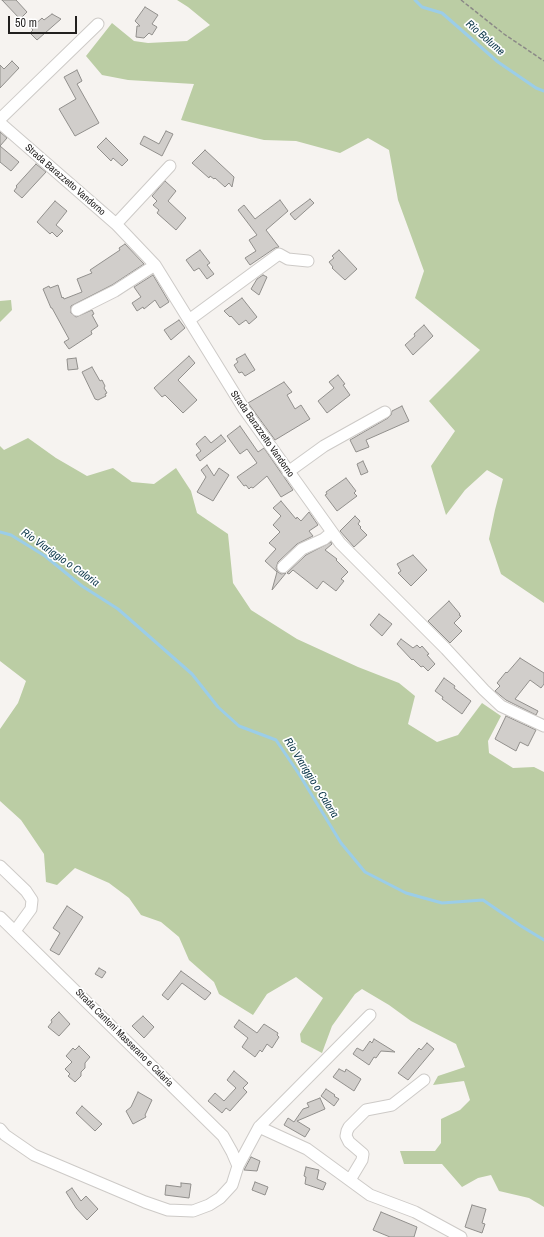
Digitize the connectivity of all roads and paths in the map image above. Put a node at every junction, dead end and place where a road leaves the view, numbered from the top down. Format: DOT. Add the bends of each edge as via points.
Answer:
graph roads {
  1 [pos="460,0"];
  2 [pos="98,24"];
  3 [pos="544,61"];
  4 [pos="0,119"];
  5 [pos="0,123"];
  6 [pos="170,166"];
  7 [pos="116,224"];
  8 [pos="308,261"];
  9 [pos="155,265"];
  10 [pos="78,310"];
  11 [pos="189,320"];
  12 [pos="385,412"];
  13 [pos="288,472"];
  14 [pos="332,532"];
  15 [pos="283,567"];
  16 [pos="544,726"];
  17 [pos="0,866"];
  18 [pos="0,917"];
  19 [pos="15,931"];
  20 [pos="370,1015"];
  21 [pos="424,1080"];
  22 [pos="259,1127"];
  23 [pos="0,1129"];
  24 [pos="238,1166"];
  25 [pos="350,1180"];
  26 [pos="461,1237"];
  1 -- 3 [label="path"];
  2 -- 4 [label="street"];
  5 -- 7 [label="street, Strada Barazzetto Vandorno"];
  6 -- 7 [label="street"];
  7 -- 9 [label="street, Strada Barazzetto Vandorno"];
  8 -- 11 [label="street" via="288,260 279,254"];
  9 -- 10 [label="street" via="115,292"];
  9 -- 11 [label="street, Strada Barazzetto Vandorno"];
  11 -- 13 [label="street, Strada Barazzetto Vandorno" via="244,409"];
  12 -- 13 [label="street" via="324,446"];
  13 -- 14 [label="street, Strada Barazzetto Vandorno"];
  14 -- 15 [label="street" via="324,539 302,548"];
  14 -- 16 [label="street, Strada Barazzetto Vandorno" via="501,706"];
  17 -- 19 [label="street" via="32,900 31,909"];
  18 -- 19 [label="street, Strada Cantoni Masserano e Calaria"];
  19 -- 24 [label="street, Strada Cantoni Masserano e Calaria" via="223,1136"];
  20 -- 22 [label="street"];
  21 -- 25 [label="street" via="392,1106 366,1110 347,1131 349,1142 363,1154 360,1165"];
  22 -- 24 [label="street"];
  22 -- 25 [label="street" via="307,1149"];
  23 -- 24 [label="street" via="34,1155 168,1210 193,1212 209,1205 232,1185"];
  25 -- 26 [label="street" via="370,1195 415,1212"];
}
